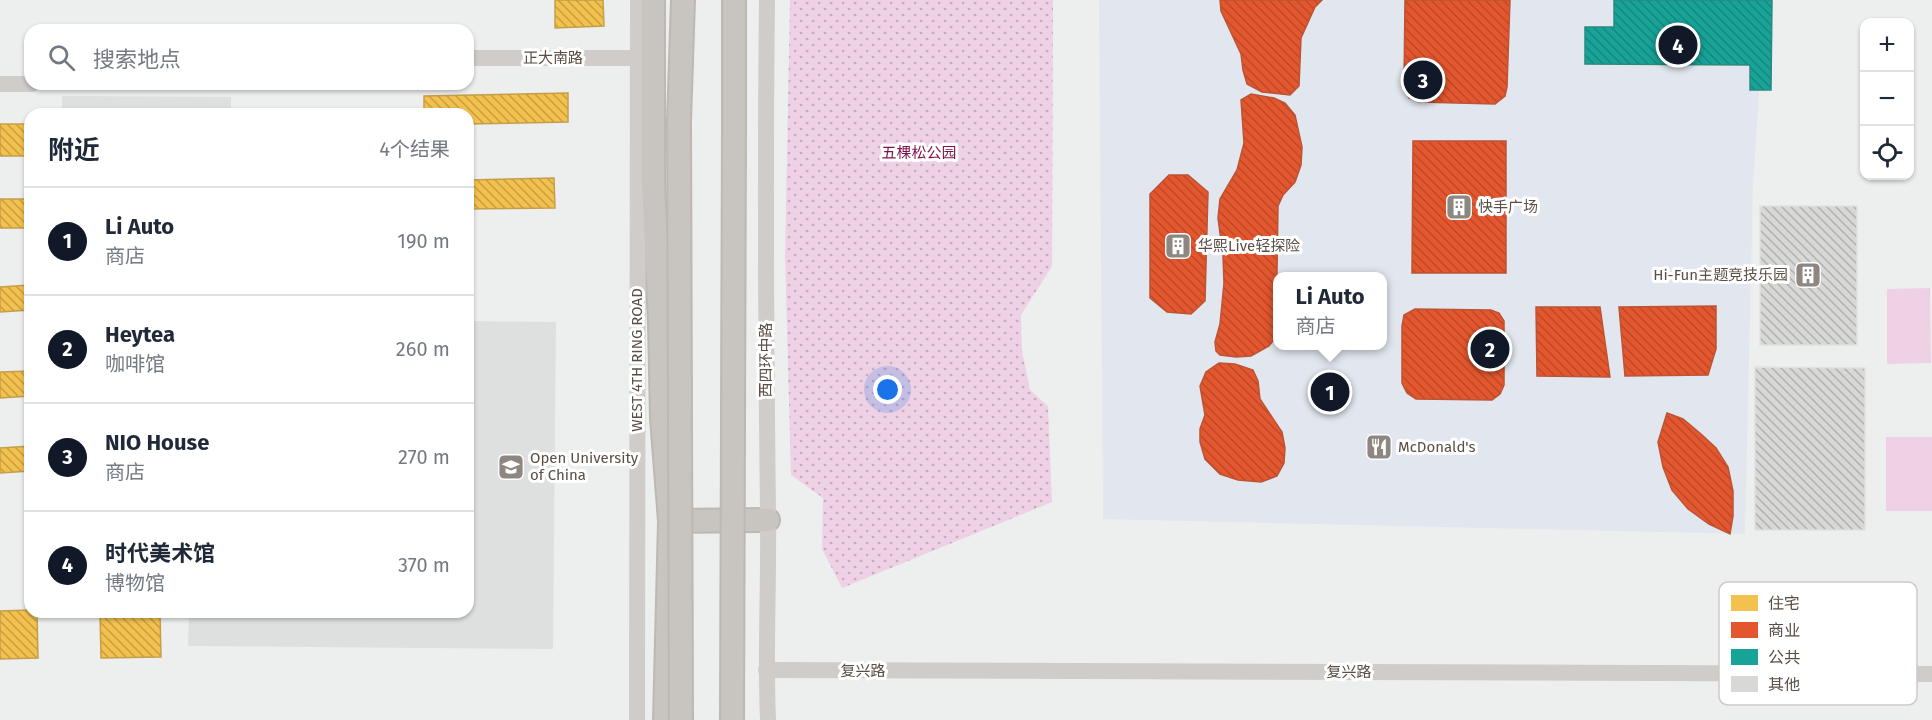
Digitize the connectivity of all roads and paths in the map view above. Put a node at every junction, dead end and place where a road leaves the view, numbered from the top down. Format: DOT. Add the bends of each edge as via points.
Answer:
graph roads {
  1 [pos="638,0"];
  2 [pos="653,0"];
  3 [pos="683,0"];
  4 [pos="734,0"];
  5 [pos="767,0"];
  6 [pos="474,58"];
  7 [pos="639,58"];
  8 [pos="0,84"];
  9 [pos="24,84"];
  10 [pos="768,520"];
  11 [pos="670,521"];
  12 [pos="766,670"];
  13 [pos="1719,673"];
  14 [pos="1917,674"];
  15 [pos="1932,674"];
  16 [pos="637,720"];
  17 [pos="665,720"];
  18 [pos="681,720"];
  19 [pos="732,720"];
  20 [pos="768,720"];
  1 -- 7 [label="street, WEST 4TH RING ROAD"];
  2 -- 11 [label="highway" via="653,183"];
  3 -- 18 [label="highway, bridge" via="679,121"];
  4 -- 19 [label="highway, bridge"];
  5 -- 10 [label="street, 西四环中路"];
  6 -- 7 [label="street, 正大南路"];
  7 -- 16 [label="street, WEST 4TH RING ROAD"];
  8 -- 9 [label="street"];
  10 -- 11 [label="highway"];
  10 -- 12 [label="street, 西四环中路"];
  11 -- 17 [label="highway"];
  12 -- 13 [label="street, 复兴路"];
  12 -- 20 [label="street, 西四环中路"];
  14 -- 15 [label="street, 复兴路"];
}
